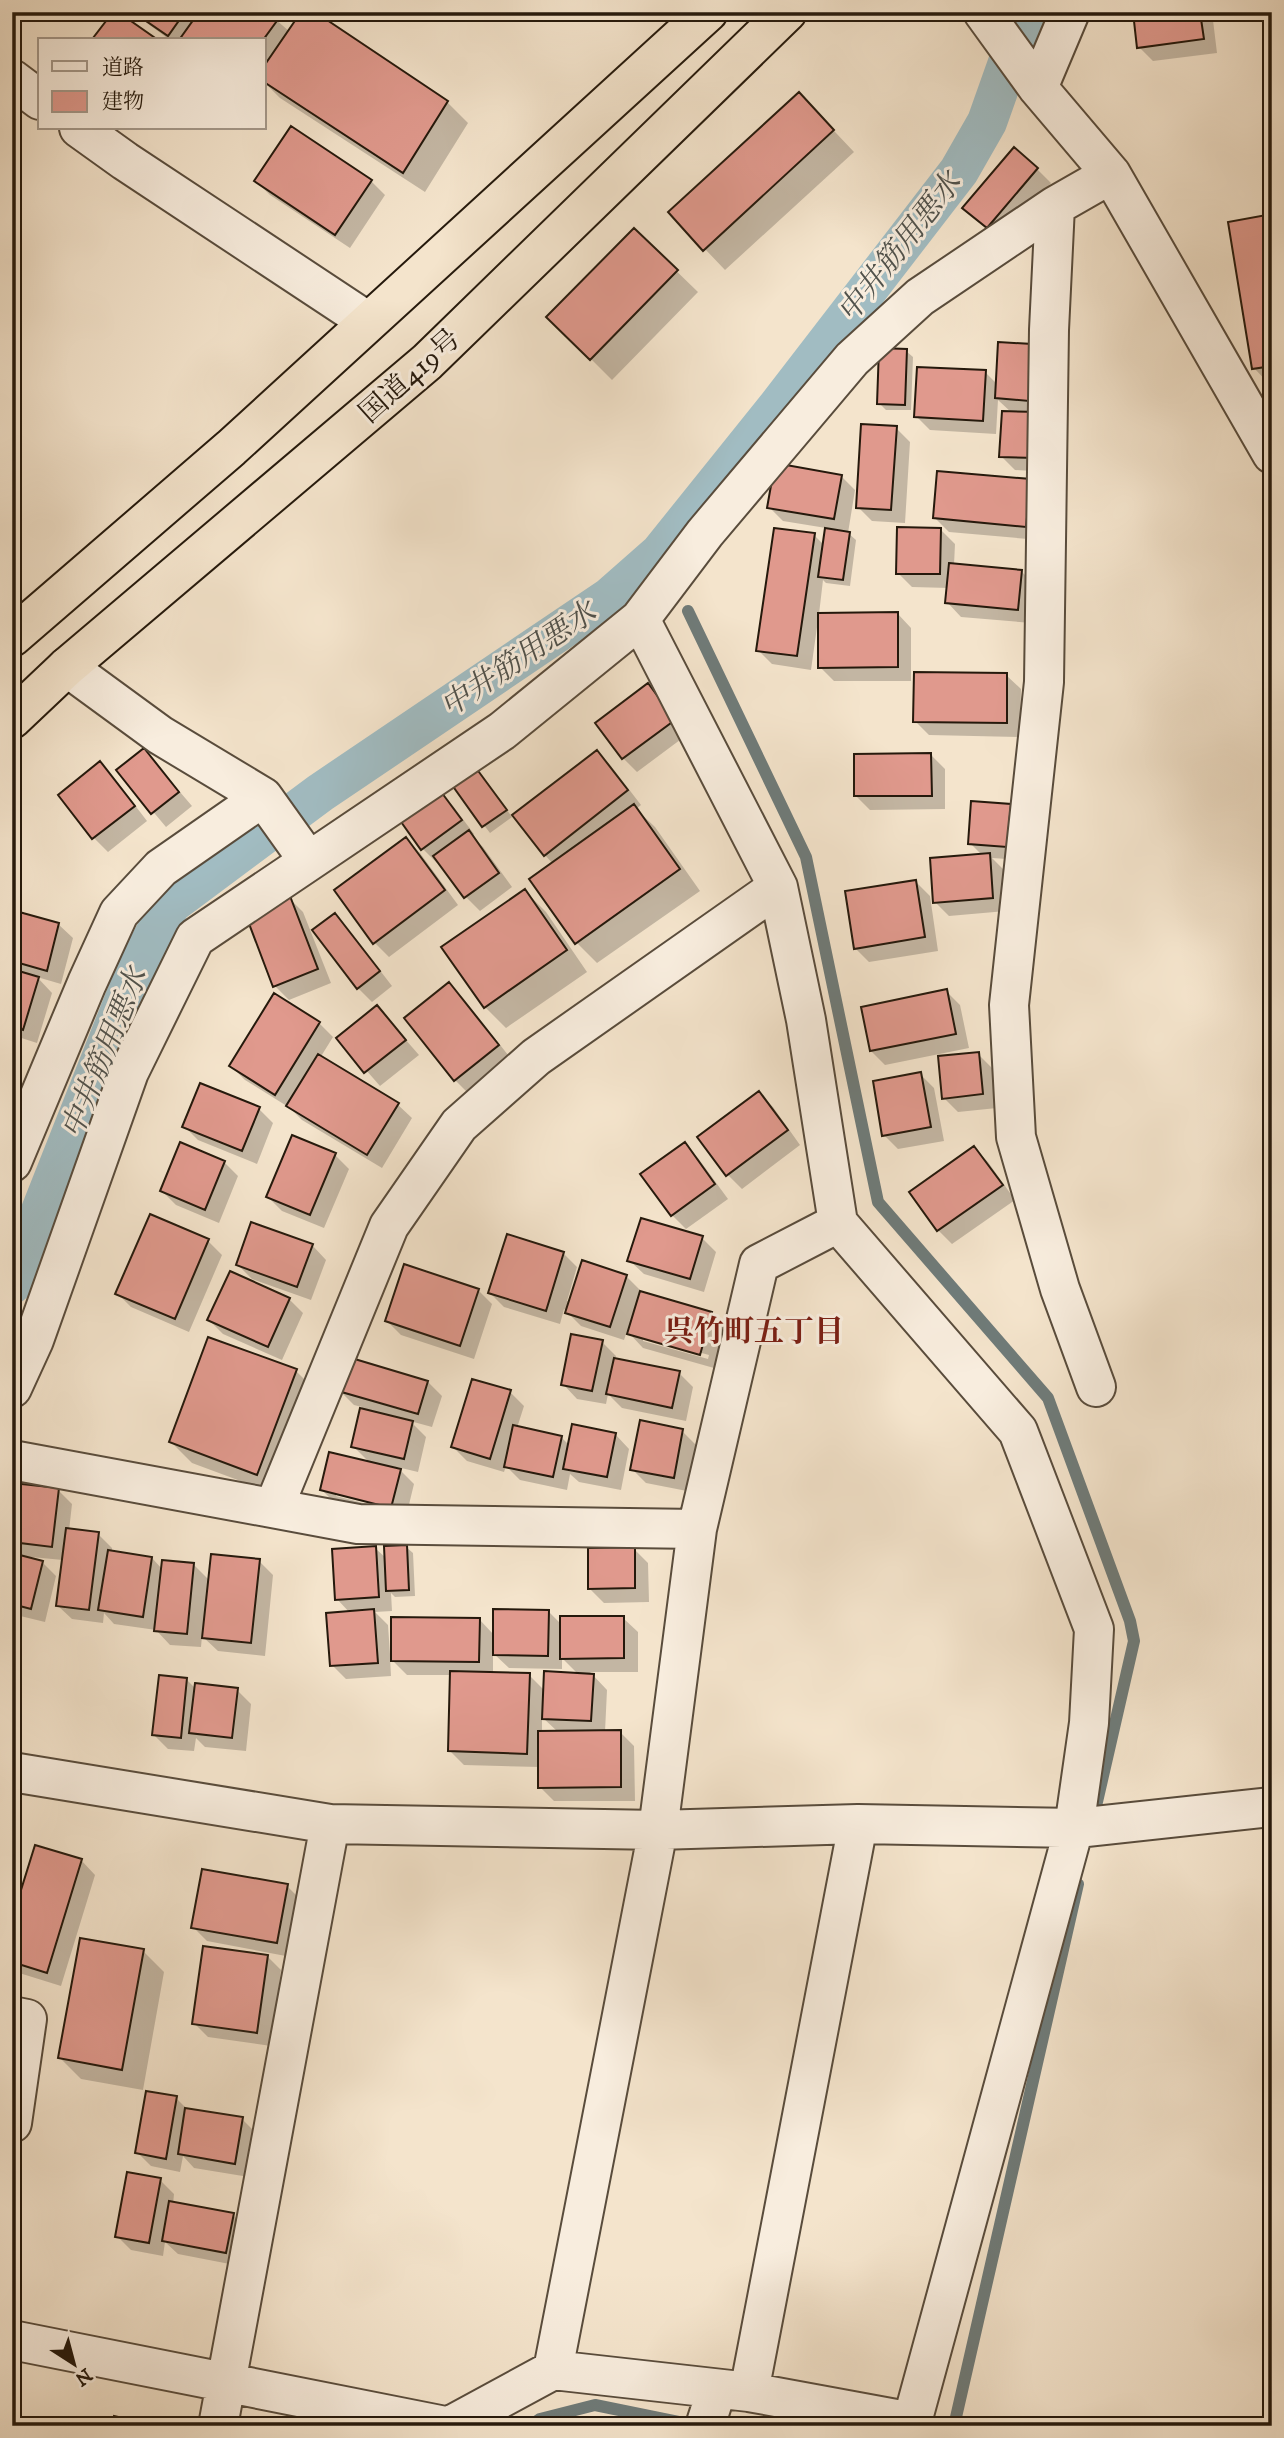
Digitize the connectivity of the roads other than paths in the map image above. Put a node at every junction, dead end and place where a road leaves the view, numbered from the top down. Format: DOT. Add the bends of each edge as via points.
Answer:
graph roads {
  1 [pos="708,12"];
  2 [pos="787,12"];
  3 [pos="983,12"];
  4 [pos="1070,12"];
  5 [pos="1030,76"];
  6 [pos="12,79"];
  7 [pos="38,98"];
  8 [pos="82,130"];
  9 [pos="1111,174"];
  10 [pos="1055,206"];
  11 [pos="367,321"];
  12 [pos="1272,454"];
  13 [pos="640,619"];
  14 [pos="14,633"];
  15 [pos="68,667"];
  16 [pos="12,719"];
  17 [pos="263,797"];
  18 [pos="308,860"];
  19 [pos="779,887"];
  20 [pos="12,1162"];
  21 [pos="838,1223"];
  22 [pos="1096,1387"];
  23 [pos="12,1388"];
  24 [pos="12,1460"];
  25 [pos="274,1507"];
  26 [pos="697,1529"];
  27 [pos="12,1772"];
  28 [pos="1272,1807"];
  29 [pos="330,1824"];
  30 [pos="858,1824"];
  31 [pos="1075,1828"];
  32 [pos="658,1830"];
  33 [pos="12,2016"];
  34 [pos="12,2123"];
  35 [pos="12,2340"];
  36 [pos="553,2370"];
  37 [pos="226,2381"];
  38 [pos="721,2402"];
  39 [pos="218,2426"];
  40 [pos="445,2426"];
  41 [pos="450,2426"];
  1 -- 11 [label="highway"];
  2 -- 15 [label="highway, 国道419号" via="427,362"];
  3 -- 5 [label="street"];
  4 -- 5 [label="street"];
  5 -- 9 [label="street"];
  6 -- 7 [label="street"];
  8 -- 11 [label="street"];
  9 -- 10 [label="street"];
  9 -- 12 [label="street"];
  10 -- 13 [label="street" via="920,297 852,359 705,533"];
  10 -- 22 [label="street" via="1045,682 1009,1005 1016,1137 1060,1289"];
  11 -- 14 [label="highway" via="231,448"];
  13 -- 18 [label="street" via="502,731"];
  13 -- 19 [label="street"];
  15 -- 16 [label="highway, 国道419号"];
  15 -- 17 [label="street" via="160,736"];
  17 -- 18 [label="street"];
  17 -- 20 [label="street" via="160,868 119,913"];
  18 -- 23 [label="street" via="195,938 129,1072 34,1340"];
  19 -- 21 [label="street" via="806,1020"];
  19 -- 25 [label="street" via="536,1058 458,1125 389,1226"];
  21 -- 26 [label="street" via="759,1264"];
  21 -- 31 [label="street" via="1018,1431 1094,1629 1089,1723"];
  24 -- 25 [label="street"];
  25 -- 26 [label="street" via="358,1524"];
  26 -- 32 [label="street"];
  27 -- 29 [label="street"];
  28 -- 31 [label="street"];
  29 -- 32 [label="street"];
  29 -- 37 [label="street"];
  30 -- 31 [label="street"];
  30 -- 32 [label="street"];
  30 -- 38 [label="street"];
  31 -- 38 [label="street" via="912,2422"];
  32 -- 36 [label="street"];
  33 -- 34 [label="street" via="27,2019"];
  35 -- 37 [label="street"];
  36 -- 38 [label="street"];
  36 -- 41 [label="street"];
  37 -- 39 [label="street"];
  37 -- 40 [label="street"];
}
